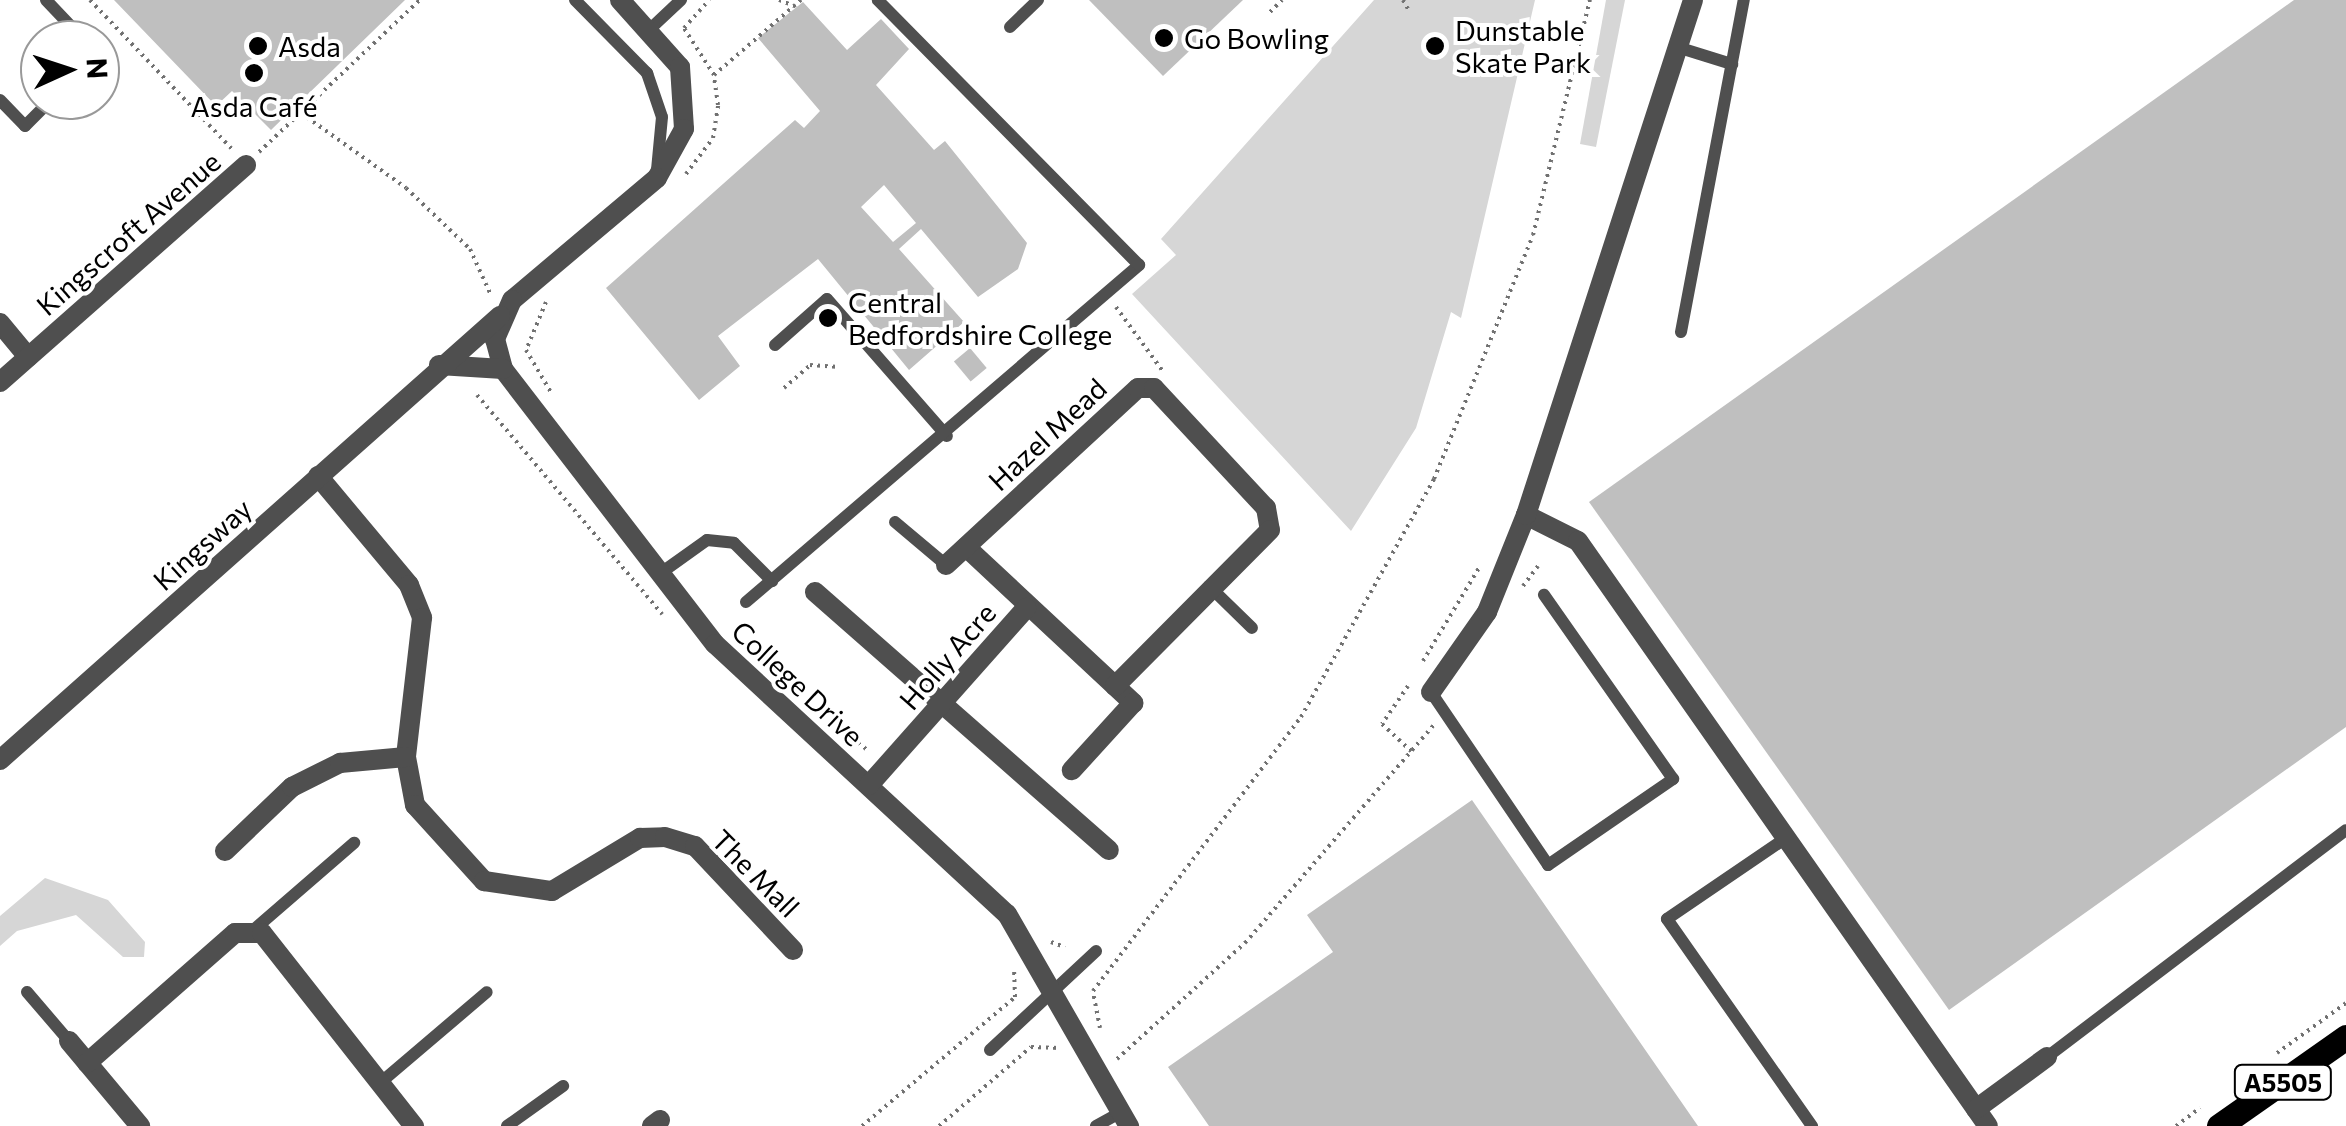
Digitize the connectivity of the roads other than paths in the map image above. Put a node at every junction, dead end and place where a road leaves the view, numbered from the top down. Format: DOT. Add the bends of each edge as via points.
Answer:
graph roads {
  1 [pos="46,0"];
  2 [pos="575,0"];
  3 [pos="620,0"];
  4 [pos="681,0"];
  5 [pos="878,0"];
  6 [pos="1038,0"];
  7 [pos="1693,0"];
  8 [pos="1744,0"];
  9 [pos="65,20"];
  10 [pos="1010,28"];
  11 [pos="649,30"];
  12 [pos="1677,47"];
  13 [pos="1732,64"];
  14 [pos="0,100"];
  15 [pos="31,120"];
  16 [pos="246,165"];
  17 [pos="667,180"];
  18 [pos="492,307"];
  19 [pos="0,324"];
  20 [pos="1680,332"];
  21 [pos="775,345"];
  22 [pos="28,357"];
  23 [pos="439,365"];
  24 [pos="503,368"];
  25 [pos="0,382"];
  26 [pos="947,436"];
  27 [pos="318,476"];
  28 [pos="1526,515"];
  29 [pos="895,522"];
  30 [pos="966,547"];
  31 [pos="946,565"];
  32 [pos="658,574"];
  33 [pos="772,581"];
  34 [pos="1208,585"];
  35 [pos="815,592"];
  36 [pos="1544,595"];
  37 [pos="746,602"];
  38 [pos="1026,608"];
  39 [pos="1252,628"];
  40 [pos="1114,686"];
  41 [pos="1431,692"];
  42 [pos="943,704"];
  43 [pos="4,751"];
  44 [pos="406,757"];
  45 [pos="1072,770"];
  46 [pos="869,785"];
  47 [pos="2346,830"];
  48 [pos="1786,838"];
  49 [pos="354,842"];
  50 [pos="225,850"];
  51 [pos="1109,850"];
  52 [pos="250,933"];
  53 [pos="793,950"];
  54 [pos="1096,950"];
  55 [pos="27,992"];
  56 [pos="487,992"];
  57 [pos="1059,992"];
  58 [pos="2346,1038"];
  59 [pos="69,1041"];
  60 [pos="990,1050"];
  61 [pos="2047,1058"];
  62 [pos="87,1063"];
  63 [pos="380,1083"];
  64 [pos="564,1086"];
  65 [pos="1982,1117"];
  66 [pos="1125,1119"];
  67 [pos="140,1126"];
  68 [pos="414,1126"];
  69 [pos="508,1126"];
  70 [pos="1096,1126"];
  71 [pos="1812,1126"];
  72 [pos="2219,1126"];
  1 -- 9 [label="lane"];
  2 -- 17 [label="lane" via="647,72 662,117"];
  3 -- 11 [label="street"];
  4 -- 11 [label="lane"];
  5 -- 26 [label="lane" via="1140,265"];
  6 -- 10 [label="lane"];
  7 -- 12 [label="street"];
  8 -- 13 [label="lane"];
  11 -- 17 [label="street" via="680,67 687,99"];
  12 -- 13 [label="lane"];
  12 -- 28 [label="street"];
  13 -- 20 [label="lane"];
  14 -- 15 [label="lane" via="25,126"];
  16 -- 22 [label="street, Kingscroft Avenue"];
  17 -- 18 [label="street"];
  18 -- 23 [label="street, Kingsway"];
  18 -- 24 [label="street"];
  19 -- 22 [label="street"];
  21 -- 26 [label="lane" via="827,299"];
  22 -- 25 [label="street, Kingscroft Avenue"];
  23 -- 24 [label="street"];
  23 -- 27 [label="street, Kingsway"];
  24 -- 32 [label="street, College Drive"];
  26 -- 33 [label="lane"];
  27 -- 43 [label="street, Kingsway"];
  27 -- 44 [label="street, The Mall" via="409,585 422,618"];
  28 -- 41 [label="street" via="1487,612"];
  28 -- 48 [label="street" via="1578,541"];
  29 -- 31 [label="lane"];
  30 -- 31 [label="street, Hazel Mead"];
  30 -- 34 [label="street, Hazel Mead" via="1138,388 1154,388 1266,508 1270,530 1240,567"];
  30 -- 38 [label="street"];
  32 -- 33 [label="lane" via="707,540 734,543"];
  32 -- 46 [label="street, College Drive" via="715,644"];
  33 -- 37 [label="lane"];
  34 -- 39 [label="lane"];
  34 -- 40 [label="street"];
  35 -- 42 [label="street"];
  36 -- 41 [label="lane" via="1673,779 1548,866"];
  38 -- 40 [label="street"];
  38 -- 42 [label="street, Holly Acre"];
  40 -- 45 [label="street" via="1133,703"];
  42 -- 46 [label="street, Holly Acre"];
  42 -- 51 [label="street"];
  44 -- 50 [label="street" via="340,763 308,779 247,822"];
  44 -- 53 [label="street, The Mall" via="415,805 484,881 552,891 640,838 665,837 695,846"];
  46 -- 57 [label="street, College Drive" via="1008,914"];
  47 -- 61 [label="lane"];
  48 -- 65 [label="street"];
  48 -- 71 [label="lane" via="1667,919"];
  49 -- 52 [label="lane"];
  52 -- 62 [label="street" via="234,933"];
  52 -- 63 [label="street" via="262,933"];
  54 -- 57 [label="lane"];
  55 -- 59 [label="lane"];
  56 -- 63 [label="lane"];
  57 -- 60 [label="lane"];
  57 -- 66 [label="street, College Drive"];
  58 -- 72 [label="main road, A5505"];
  59 -- 62 [label="street"];
  61 -- 65 [label="street"];
  62 -- 67 [label="street"];
  63 -- 68 [label="street"];
  64 -- 69 [label="lane"];
  66 -- 70 [label="lane"];
}
